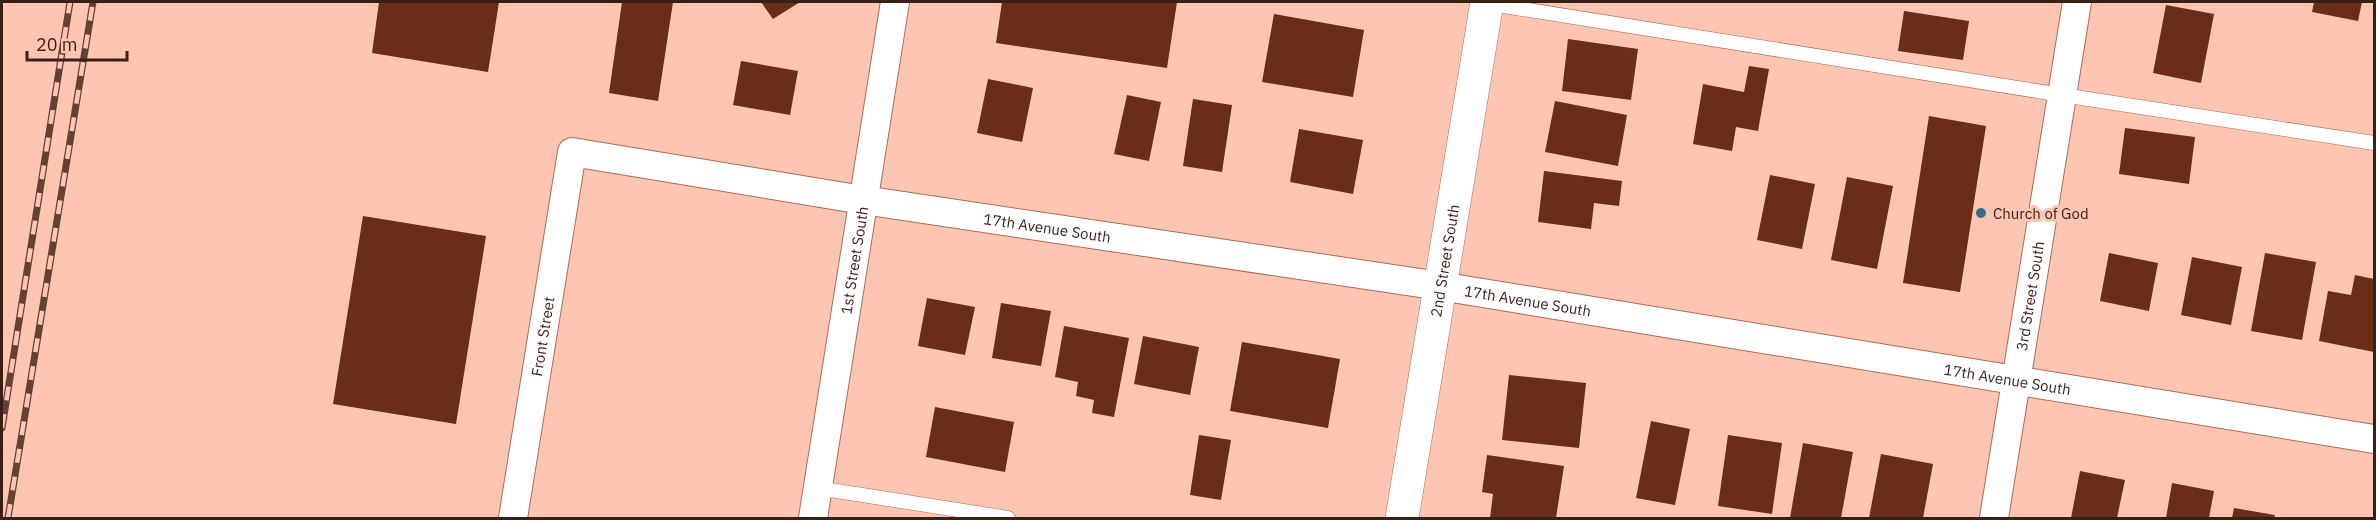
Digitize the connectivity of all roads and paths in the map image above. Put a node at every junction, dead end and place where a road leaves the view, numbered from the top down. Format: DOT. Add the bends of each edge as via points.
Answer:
graph roads {
  1 [pos="895,2"];
  2 [pos="1483,2"];
  3 [pos="2077,2"];
  4 [pos="2062,95"];
  5 [pos="2374,143"];
  6 [pos="572,152"];
  7 [pos="863,200"];
  8 [pos="1440,286"];
  9 [pos="2016,380"];
  10 [pos="2374,439"];
  11 [pos="818,488"];
  12 [pos="513,519"];
  13 [pos="813,519"];
  14 [pos="1008,519"];
  15 [pos="1402,519"];
  16 [pos="1994,519"];
  1 -- 7 [label="street, 1st Street South"];
  2 -- 4 [label="lane"];
  2 -- 8 [label="street, 2nd Street South"];
  3 -- 4 [label="street, 3rd Street South"];
  4 -- 5 [label="lane"];
  4 -- 9 [label="street, 3rd Street South"];
  6 -- 7 [label="street, 17th Avenue South"];
  6 -- 12 [label="street, Front Street"];
  7 -- 8 [label="street, 17th Avenue South"];
  7 -- 11 [label="street, 1st Street South"];
  8 -- 9 [label="street, 17th Avenue South"];
  8 -- 15 [label="street, 2nd Street South"];
  9 -- 10 [label="street, 17th Avenue South"];
  9 -- 16 [label="street, 3rd Street South"];
  11 -- 13 [label="street, 1st Street South"];
  11 -- 14 [label="lane"];
}
